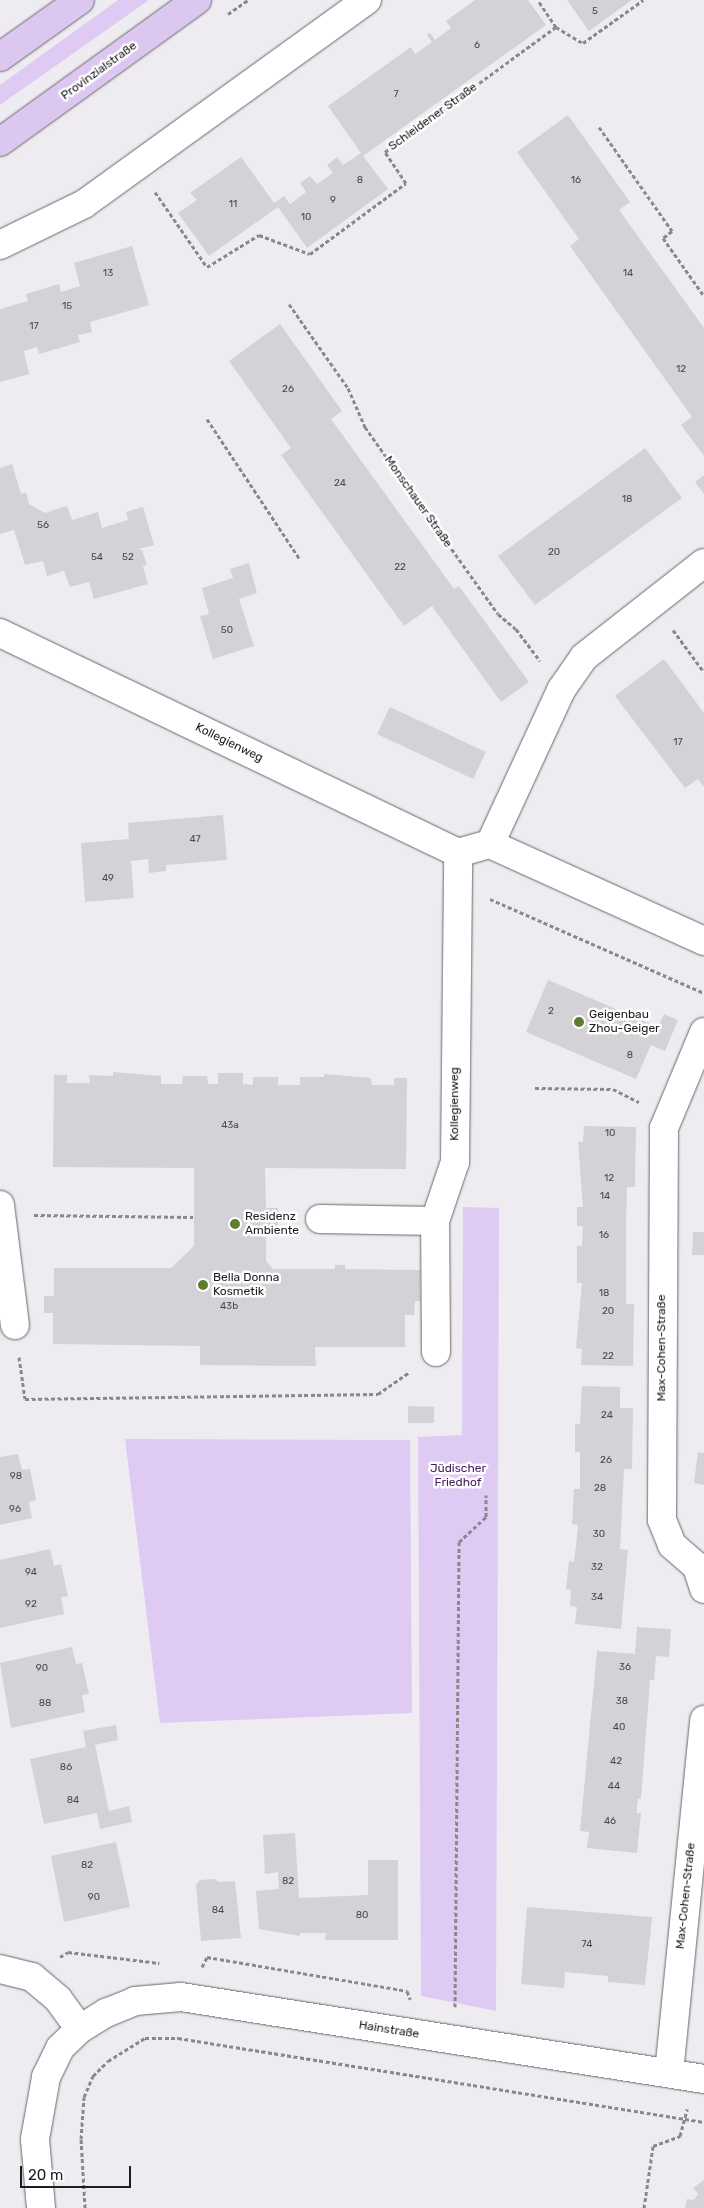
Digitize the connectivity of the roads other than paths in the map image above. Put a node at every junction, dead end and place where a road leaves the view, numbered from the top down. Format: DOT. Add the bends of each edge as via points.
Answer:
graph roads {
  1 [pos="80,0"];
  2 [pos="197,0"];
  3 [pos="367,0"];
  4 [pos="0,57"];
  5 [pos="0,142"];
  6 [pos="0,245"];
  7 [pos="704,563"];
  8 [pos="0,633"];
  9 [pos="490,844"];
  10 [pos="458,853"];
  11 [pos="704,941"];
  12 [pos="704,1032"];
  13 [pos="2,1210"];
  14 [pos="320,1218"];
  15 [pos="435,1221"];
  16 [pos="15,1324"];
  17 [pos="436,1352"];
  18 [pos="702,1574"];
  19 [pos="704,1720"];
  20 [pos="1,1965"];
  21 [pos="80,2029"];
  22 [pos="688,2076"];
  23 [pos="41,2208"];
  1 -- 4 [label="main road"];
  2 -- 5 [label="main road, Provinzialstraße"];
  3 -- 6 [label="street" via="84,204"];
  7 -- 9 [label="street" via="584,657 561,690"];
  8 -- 10 [label="street, Kollegienweg"];
  9 -- 10 [label="street"];
  9 -- 11 [label="street"];
  10 -- 15 [label="street, Kollegienweg" via="455,1162"];
  12 -- 18 [label="street, Max-Cohen-Straße" via="664,1128 662,1520 672,1545"];
  13 -- 16 [label="street"];
  14 -- 15 [label="street"];
  15 -- 17 [label="street, Kollegienweg"];
  19 -- 22 [label="street, Max-Cohen-Straße"];
  20 -- 21 [label="street" via="32,1977 58,1999"];
  21 -- 22 [label="street, Hainstraße" via="106,2012 135,2001 181,1997"];
  21 -- 23 [label="street, Hainstraße" via="60,2048 39,2103 35,2140"];
}
